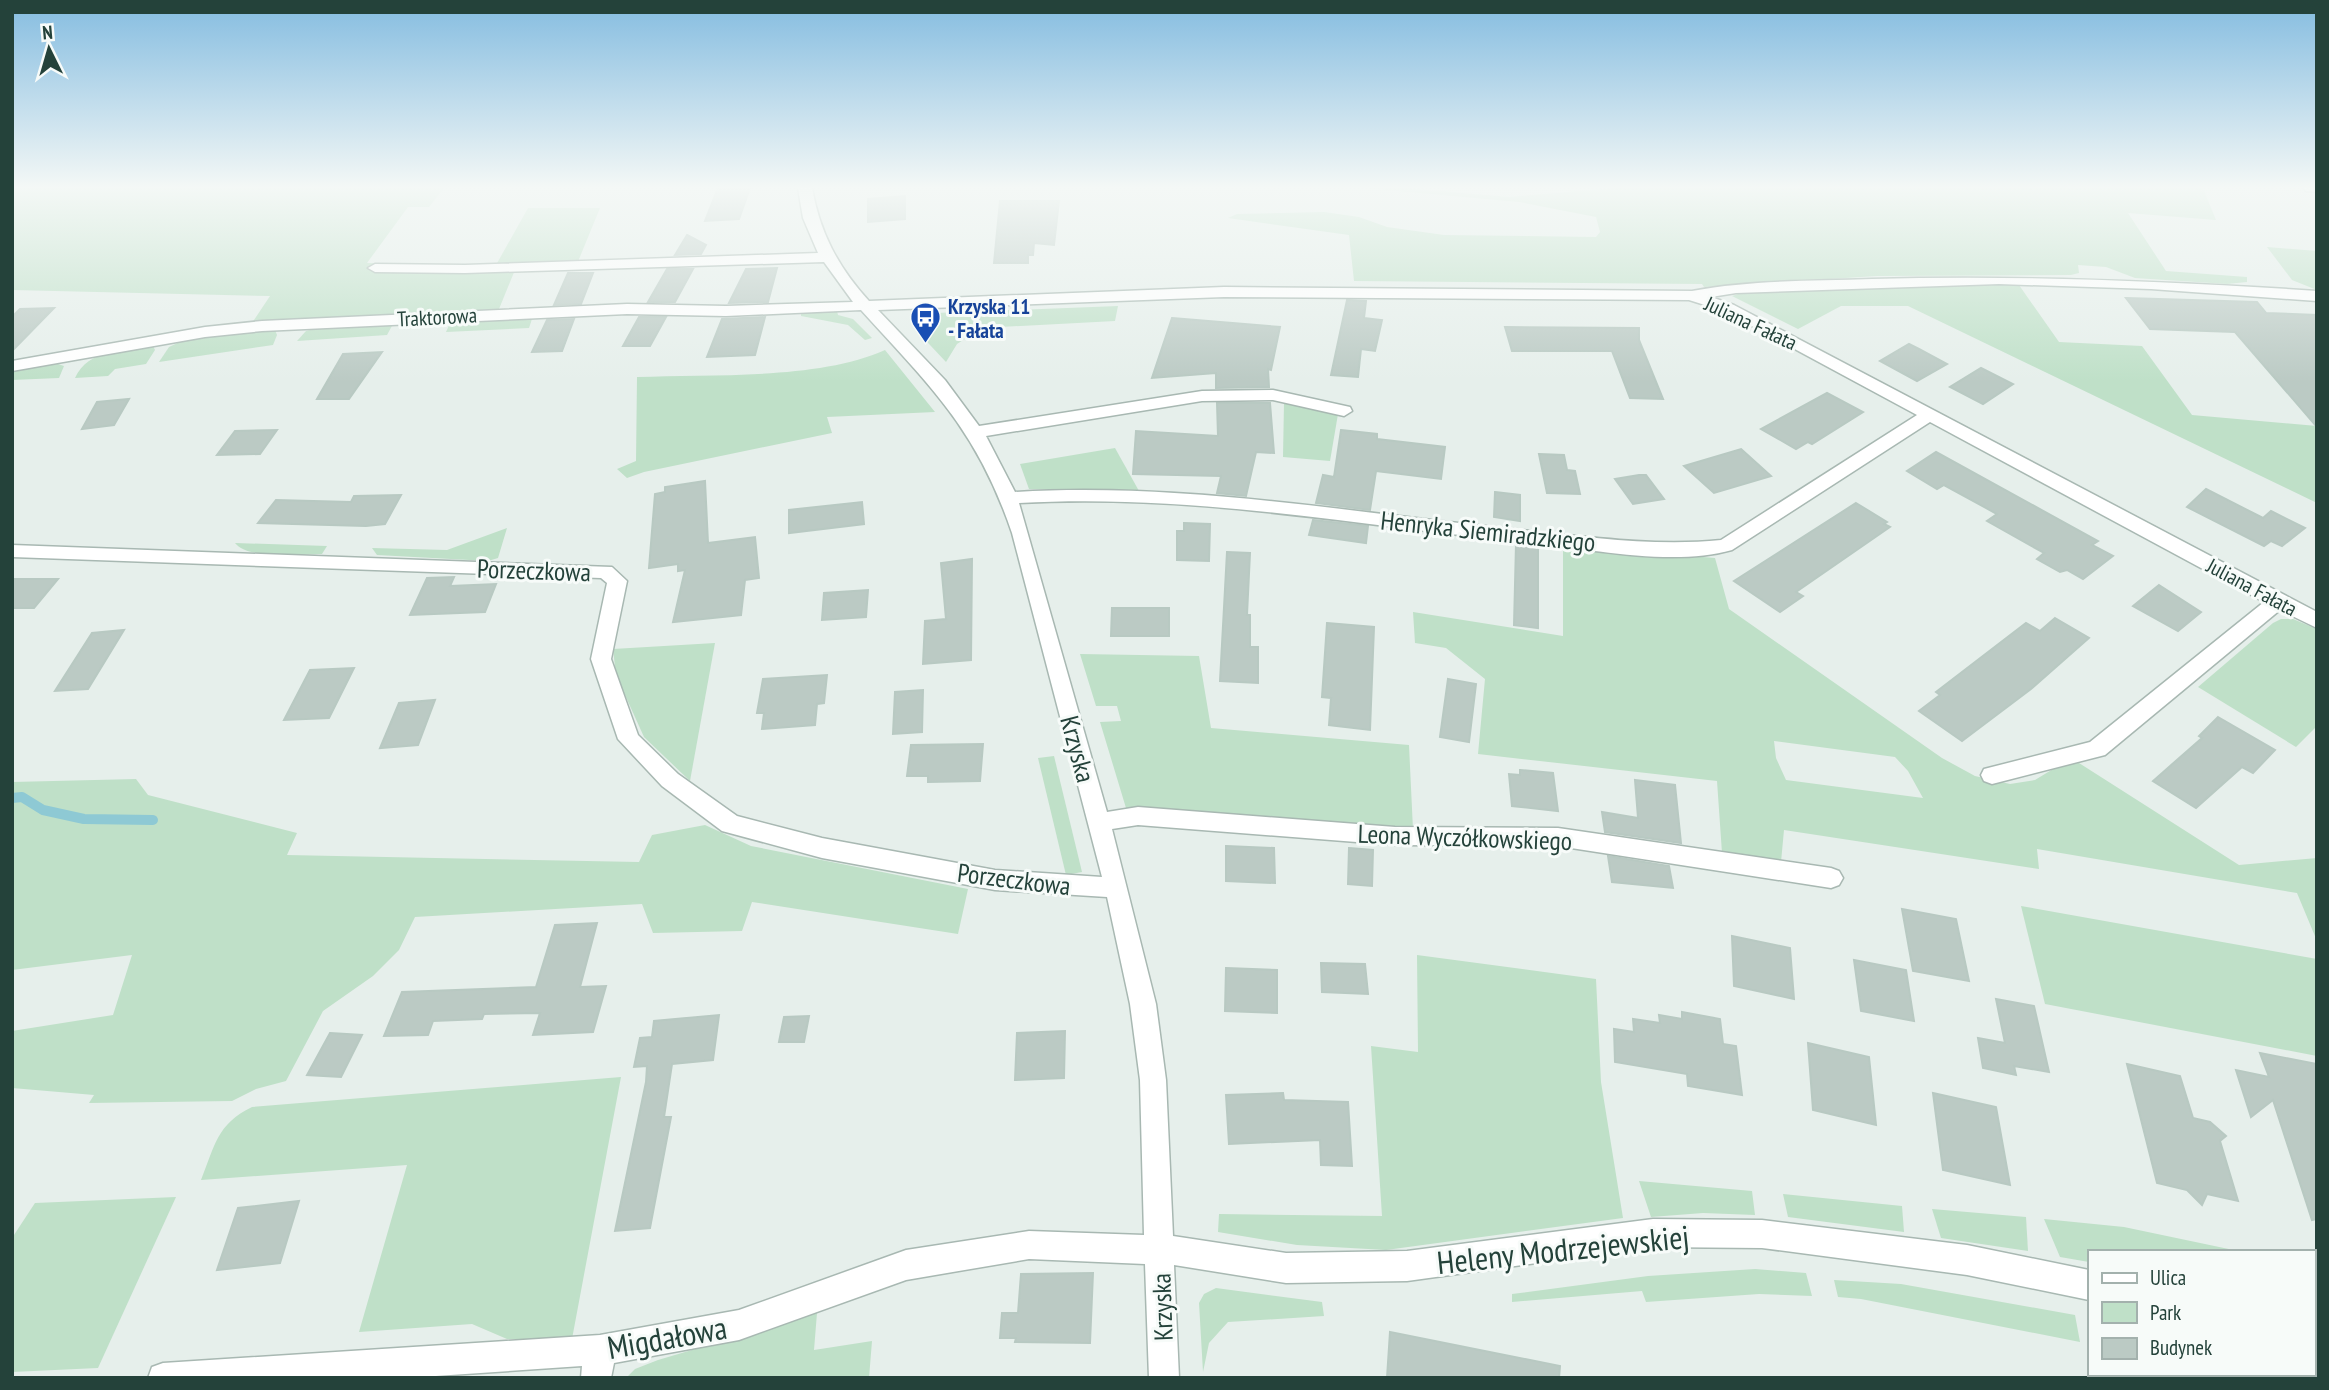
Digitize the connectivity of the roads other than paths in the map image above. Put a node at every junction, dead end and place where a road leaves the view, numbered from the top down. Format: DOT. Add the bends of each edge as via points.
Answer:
graph roads {
  1 [pos="826,253"];
  2 [pos="828,257"];
  3 [pos="375,268"];
  4 [pos="1691,295"];
  5 [pos="2317,296"];
  6 [pos="866,306"];
  7 [pos="12,366"];
  8 [pos="1344,411"];
  9 [pos="1929,415"];
  10 [pos="976,432"];
  11 [pos="1010,498"];
  12 [pos="12,551"];
  13 [pos="2278,601"];
  14 [pos="2317,621"];
  15 [pos="1992,775"];
  16 [pos="1098,824"];
  17 [pos="1831,878"];
  18 [pos="1116,886"];
  19 [pos="1160,1249"];
  20 [pos="2088,1284"];
  21 [pos="598,1364"];
  22 [pos="163,1378"];
  23 [pos="1164,1378"];
  1 -- 2 [label="street, Krzyska"];
  2 -- 3 [label="street" via="465,270"];
  2 -- 6 [label="street, Krzyska"];
  4 -- 5 [label="street" via="1764,286 2012,279"];
  4 -- 6 [label="street, Juliana Fałata" via="1224,292"];
  4 -- 9 [label="street, Juliana Fałata" via="1729,308"];
  6 -- 7 [label="street, Traktorowa" via="627,309 262,326"];
  6 -- 10 [label="street, Krzyska" via="939,383"];
  8 -- 10 [label="street" via="1273,395 1202,396"];
  9 -- 11 [label="street, Henryka Siemiradzkiego" via="1725,545 1689,551 1159,496"];
  9 -- 13 [label="street, Juliana Fałata"];
  10 -- 11 [label="street, Krzyska"];
  11 -- 16 [label="street, Krzyska"];
  12 -- 18 [label="street, Porzeczkowa" via="605,572 617,582 601,659 629,739 670,780 730,824 822,848 995,880"];
  13 -- 14 [label="street, Juliana Fałata"];
  13 -- 15 [label="street" via="2097,749"];
  16 -- 17 [label="street, Leona Wyczółkowskiego" via="1138,816 1395,836 1558,837"];
  16 -- 18 [label="street, Krzyska"];
  18 -- 19 [label="street, Krzyska" via="1143,1004 1153,1080"];
  19 -- 20 [label="street, Heleny Modrzejewskiej" via="1286,1268 1407,1266 1653,1233 1762,1234 1967,1260"];
  19 -- 21 [label="street, Migdałowa" via="1029,1245 906,1265 739,1325"];
  19 -- 23 [label="street, Krzyska"];
  21 -- 22 [label="street, Migdałowa"];
}
